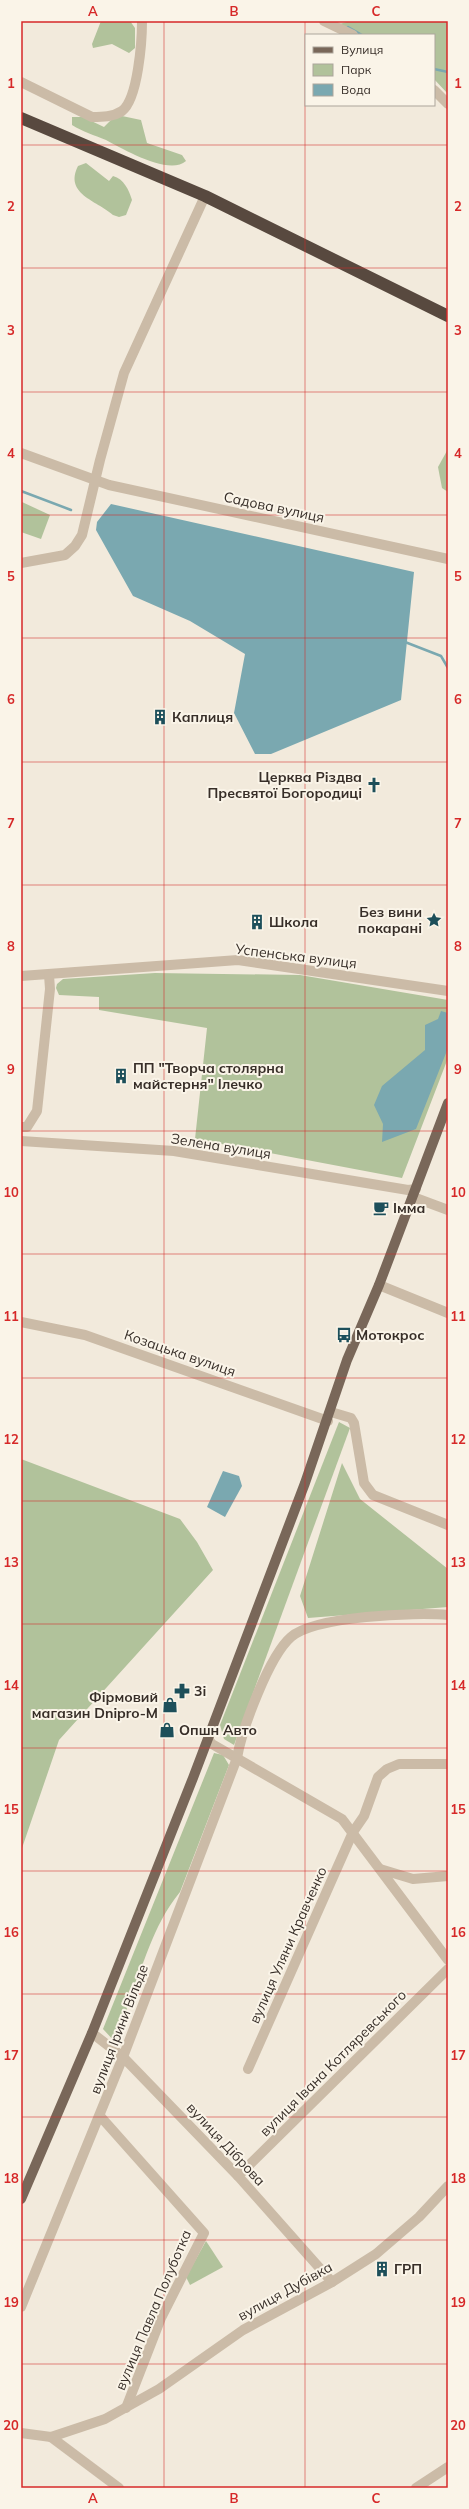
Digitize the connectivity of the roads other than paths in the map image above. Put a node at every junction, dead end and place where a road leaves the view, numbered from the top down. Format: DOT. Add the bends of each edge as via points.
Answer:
graph roads {
  1 [pos="142,21"];
  2 [pos="324,21"];
  3 [pos="351,34"];
  4 [pos="21,82"];
  5 [pos="435,91"];
  6 [pos="448,104"];
  7 [pos="21,118"];
  8 [pos="204,196"];
  9 [pos="448,316"];
  10 [pos="21,453"];
  11 [pos="95,480"];
  12 [pos="448,559"];
  13 [pos="21,563"];
  14 [pos="49,975"];
  15 [pos="21,976"];
  16 [pos="448,991"];
  17 [pos="448,1103"];
  18 [pos="24,1127"];
  19 [pos="23,1141"];
  20 [pos="414,1193"];
  21 [pos="448,1210"];
  22 [pos="379,1285"];
  23 [pos="448,1313"];
  24 [pos="21,1322"];
  25 [pos="330,1416"];
  26 [pos="448,1525"];
  27 [pos="448,1615"];
  28 [pos="208,1739"];
  29 [pos="237,1758"];
  30 [pos="448,1764"];
  31 [pos="353,1832"];
  32 [pos="380,1869"];
  33 [pos="448,1876"];
  34 [pos="448,1960"];
  35 [pos="448,1969"];
  36 [pos="92,2032"];
  37 [pos="123,2057"];
  38 [pos="248,2069"];
  39 [pos="100,2116"];
  40 [pos="238,2176"];
  41 [pos="448,2186"];
  42 [pos="21,2199"];
  43 [pos="332,2282"];
  44 [pos="21,2307"];
  45 [pos="126,2408"];
  46 [pos="21,2433"];
  47 [pos="52,2437"];
  48 [pos="448,2467"];
  49 [pos="119,2488"];
  50 [pos="416,2488"];
  1 -- 4 [label="street" via="134,86 129,103 120,112 103,117 92,116"];
  2 -- 3 [label="street"];
  5 -- 6 [label="street"];
  7 -- 8 [label="highway"];
  8 -- 9 [label="highway"];
  8 -- 11 [label="street" via="124,373"];
  10 -- 11 [label="street, Садова вулиця"];
  11 -- 12 [label="street, Садова вулиця"];
  11 -- 13 [label="street" via="86,525 75,546 65,555"];
  14 -- 15 [label="street, Успенська вулиця"];
  14 -- 16 [label="street, Успенська вулиця" via="238,960"];
  14 -- 18 [label="street" via="50,989 37,1111"];
  17 -- 20 [label="main road"];
  18 -- 19 [label="street"];
  19 -- 20 [label="street, Зелена вулиця" via="174,1151"];
  20 -- 21 [label="street, Зелена вулиця"];
  20 -- 22 [label="main road"];
  22 -- 23 [label="street"];
  22 -- 25 [label="main road" via="347,1360"];
  24 -- 25 [label="street, Козацька вулиця" via="85,1335"];
  25 -- 26 [label="street, Козацька вулиця" via="350,1418 354,1423 364,1483 373,1495"];
  25 -- 28 [label="main road"];
  27 -- 29 [label="street, вулиця Ірини Вільде" via="375,1616 309,1627 292,1636 278,1651 241,1738"];
  28 -- 29 [label="street"];
  28 -- 36 [label="main road"];
  29 -- 31 [label="street" via="342,1819"];
  29 -- 37 [label="street, вулиця Ірини Вільде"];
  30 -- 31 [label="street, вулиця Уляни Кравченко" via="399,1764 387,1769 378,1777 364,1816"];
  31 -- 32 [label="street"];
  31 -- 38 [label="street, вулиця Уляни Кравченко"];
  32 -- 33 [label="street" via="413,1880"];
  32 -- 34 [label="street"];
  35 -- 40 [label="street, вулиця Івана Котляревського"];
  36 -- 37 [label="street, вулиця Діброва"];
  36 -- 42 [label="main road"];
  37 -- 39 [label="street, вулиця Ірини Вільде"];
  37 -- 40 [label="street, вулиця Діброва"];
  39 -- 44 [label="street, вулиця Ірини Вільде"];
  39 -- 45 [label="street, вулиця Павла Полуботка" via="204,2233 161,2318"];
  40 -- 43 [label="street, вулиця Діброва"];
  41 -- 43 [label="street, вулиця Дубівка" via="419,2217 376,2254"];
  43 -- 45 [label="street, вулиця Дубівка" via="243,2330 159,2389"];
  45 -- 47 [label="street" via="105,2419"];
  46 -- 47 [label="street"];
  47 -- 49 [label="street"];
  48 -- 50 [label="street"];
}
